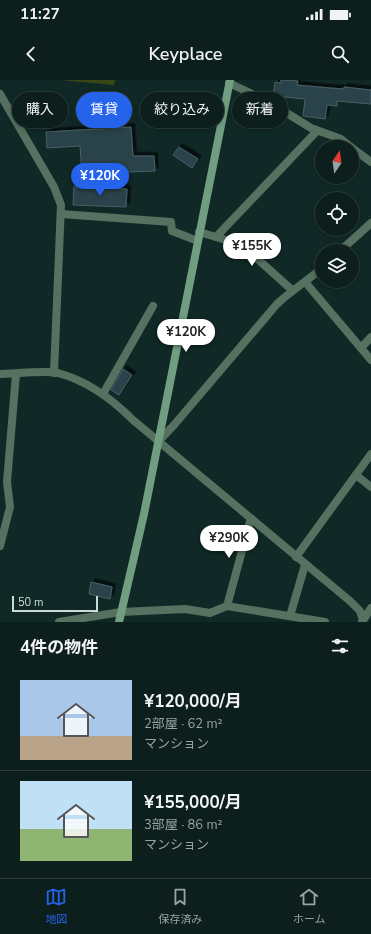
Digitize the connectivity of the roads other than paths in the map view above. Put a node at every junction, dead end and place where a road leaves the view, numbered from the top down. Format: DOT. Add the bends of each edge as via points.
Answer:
graph roads {
  1 [pos="229,81"];
  2 [pos="0,94"];
  3 [pos="316,131"];
  4 [pos="341,140"];
  5 [pos="359,153"];
  6 [pos="371,162"];
  7 [pos="61,214"];
  8 [pos="371,223"];
  9 [pos="198,236"];
  10 [pos="216,237"];
  11 [pos="348,244"];
  12 [pos="315,275"];
  13 [pos="306,283"];
  14 [pos="292,290"];
  15 [pos="153,306"];
  16 [pos="371,337"];
  17 [pos="361,348"];
  18 [pos="371,360"];
  19 [pos="54,373"];
  20 [pos="0,374"];
  21 [pos="16,374"];
  22 [pos="103,394"];
  23 [pos="158,441"];
  24 [pos="371,454"];
  25 [pos="356,475"];
  26 [pos="371,486"];
  27 [pos="251,518"];
  28 [pos="0,546"];
  29 [pos="296,557"];
  30 [pos="305,565"];
  31 [pos="227,606"];
  32 [pos="371,608"];
  33 [pos="121,612"];
  34 [pos="210,613"];
  35 [pos="290,616"];
  36 [pos="363,621"];
  37 [pos="59,622"];
  38 [pos="119,622"];
  39 [pos="208,622"];
  40 [pos="325,622"];
  1 -- 3 [label="street"];
  1 -- 9 [label="street"];
  2 -- 7 [label="street" via="58,195"];
  3 -- 4 [label="street"];
  3 -- 10 [label="street"];
  5 -- 6 [label="street"];
  7 -- 9 [label="street" via="171,222 172,231"];
  7 -- 19 [label="street"];
  8 -- 11 [label="street"];
  9 -- 10 [label="street"];
  9 -- 23 [label="street"];
  10 -- 14 [label="street" via="242,245"];
  12 -- 13 [label="street"];
  13 -- 14 [label="street"];
  13 -- 17 [label="street"];
  14 -- 23 [label="street"];
  15 -- 22 [label="street"];
  16 -- 17 [label="street"];
  17 -- 18 [label="street"];
  19 -- 21 [label="street"];
  19 -- 22 [label="street" via="93,387"];
  20 -- 21 [label="street"];
  21 -- 28 [label="street" via="7,482 10,507"];
  22 -- 23 [label="street"];
  23 -- 27 [label="street"];
  23 -- 33 [label="street"];
  24 -- 25 [label="street"];
  25 -- 26 [label="street"];
  25 -- 29 [label="street"];
  27 -- 29 [label="street"];
  27 -- 31 [label="street"];
  29 -- 30 [label="street"];
  30 -- 35 [label="street"];
  30 -- 36 [label="street" via="360,610"];
  31 -- 34 [label="street"];
  31 -- 35 [label="street"];
  32 -- 36 [label="street"];
  33 -- 34 [label="street" via="185,609"];
  33 -- 37 [label="street"];
  33 -- 38 [label="street"];
  34 -- 39 [label="street"];
  35 -- 40 [label="street"];
}
